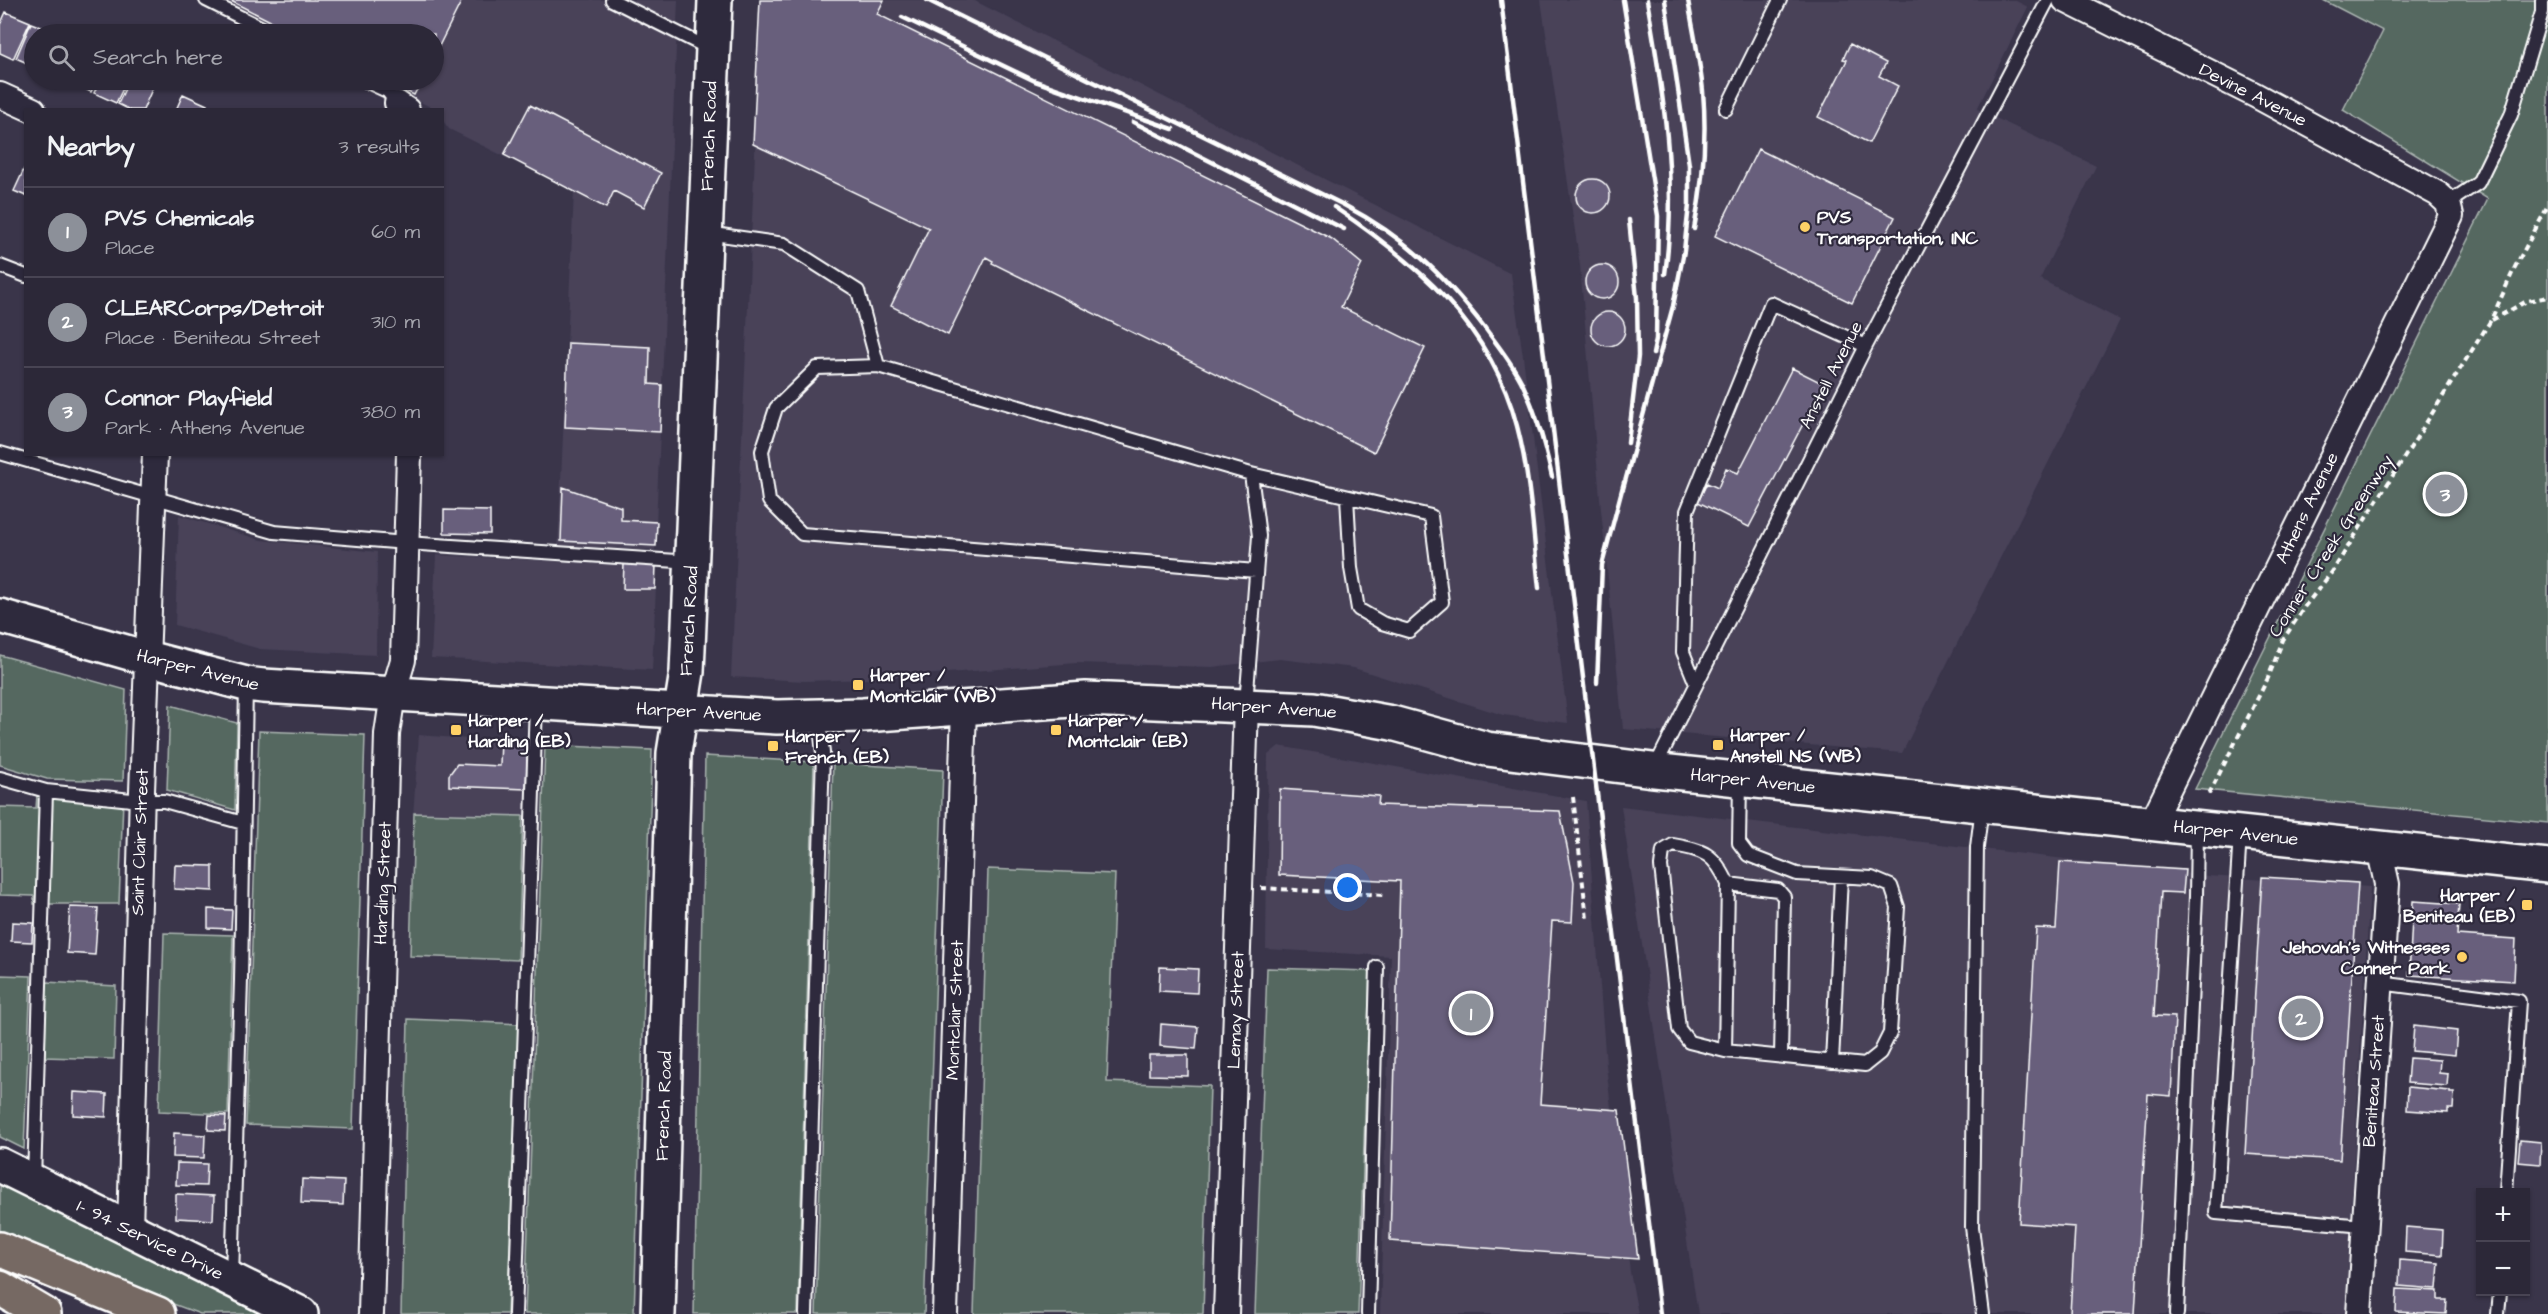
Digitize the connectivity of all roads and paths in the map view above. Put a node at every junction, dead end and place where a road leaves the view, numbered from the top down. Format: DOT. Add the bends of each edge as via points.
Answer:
graph roads {
  1 [pos="206,0"];
  2 [pos="612,0"];
  3 [pos="715,0"];
  4 [pos="1780,0"];
  5 [pos="2048,0"];
  6 [pos="2065,0"];
  7 [pos="2542,0"];
  8 [pos="254,24"];
  9 [pos="713,50"];
  10 [pos="385,90"];
  11 [pos="0,95"];
  12 [pos="402,106"];
  13 [pos="29,108"];
  14 [pos="1726,110"];
  15 [pos="2443,199"];
  16 [pos="2548,206"];
  17 [pos="706,232"];
  18 [pos="0,266"];
  19 [pos="24,275"];
  20 [pos="2548,297"];
  21 [pos="2491,320"];
  22 [pos="1866,346"];
  23 [pos="878,366"];
  24 [pos="0,453"];
  25 [pos="156,456"];
  26 [pos="410,456"];
  27 [pos="1251,474"];
  28 [pos="1347,497"];
  29 [pos="154,498"];
  30 [pos="406,543"];
  31 [pos="692,562"];
  32 [pos="1256,571"];
  33 [pos="0,616"];
  34 [pos="147,658"];
  35 [pos="246,684"];
  36 [pos="1696,684"];
  37 [pos="393,694"];
  38 [pos="536,703"];
  39 [pos="1246,705"];
  40 [pos="964,707"];
  41 [pos="681,712"];
  42 [pos="819,717"];
  43 [pos="1653,770"];
  44 [pos="0,778"];
  45 [pos="1740,780"];
  46 [pos="46,791"];
  47 [pos="2209,794"];
  48 [pos="1573,796"];
  49 [pos="141,801"];
  50 [pos="1982,806"];
  51 [pos="243,822"];
  52 [pos="2151,824"];
  53 [pos="2197,829"];
  54 [pos="2240,834"];
  55 [pos="2379,848"];
  56 [pos="2548,866"];
  57 [pos="1841,876"];
  58 [pos="1728,884"];
  59 [pos="1260,888"];
  60 [pos="1383,895"];
  61 [pos="1587,919"];
  62 [pos="1377,967"];
  63 [pos="2380,983"];
  64 [pos="1725,1051"];
  65 [pos="1781,1057"];
  66 [pos="1832,1062"];
  67 [pos="0,1166"];
  68 [pos="34,1183"];
  69 [pos="2506,1188"];
  70 [pos="2364,1226"];
  71 [pos="130,1230"];
  72 [pos="0,1249"];
  73 [pos="232,1280"];
  74 [pos="0,1288"];
  75 [pos="2500,1296"];
  76 [pos="44,1314"];
  77 [pos="158,1314"];
  78 [pos="301,1314"];
  79 [pos="371,1314"];
  80 [pos="514,1314"];
  81 [pos="658,1314"];
  82 [pos="806,1314"];
  83 [pos="945,1314"];
  84 [pos="1226,1314"];
  85 [pos="1368,1314"];
  86 [pos="1983,1314"];
  87 [pos="2177,1314"];
  88 [pos="2359,1314"];
  89 [pos="2498,1314"];
  1 -- 8 [label="lane"];
  2 -- 9 [label="lane"];
  3 -- 9 [label="main road, French Road"];
  4 -- 14 [label="lane"];
  5 -- 22 [label="lane, Anstell Avenue"];
  6 -- 15 [label="street, Devine Avenue" via="2255,95"];
  7 -- 15 [label="lane" via="2542,12 2511,115 2478,183"];
  9 -- 17 [label="main road, French Road"];
  10 -- 12 [label="lane"];
  11 -- 13 [label="street"];
  15 -- 52 [label="street, Athens Avenue" via="2451,216"];
  16 -- 21 [label="path, Conner Creek Greenway"];
  17 -- 23 [label="lane" via="784,244 858,291"];
  17 -- 31 [label="main road, French Road"];
  18 -- 19 [label="lane"];
  20 -- 21 [label="path, Conner Creek Greenway" via="2527,301"];
  21 -- 47 [label="path, Conner Creek Greenway" via="2332,572 2283,640"];
  22 -- 36 [label="lane, Anstell Avenue"];
  22 -- 36 [label="lane" via="1771,303 1687,511 1683,652"];
  23 -- 27 [label="lane"];
  23 -- 32 [label="lane" via="818,368 776,408 762,451 769,501 802,534"];
  24 -- 29 [label="lane"];
  25 -- 29 [label="street, Saint Clair Street"];
  26 -- 30 [label="street, Harding Street"];
  27 -- 28 [label="lane"];
  27 -- 32 [label="lane" via="1259,536"];
  28 -- 28 [label="lane" via="1431,516 1442,602 1409,631 1382,623 1358,609"];
  29 -- 30 [label="lane" via="274,532"];
  29 -- 34 [label="street, Saint Clair Street"];
  30 -- 31 [label="lane"];
  30 -- 37 [label="street, Harding Street" via="403,660"];
  31 -- 41 [label="main road, French Road" via="687,672"];
  32 -- 39 [label="lane"];
  33 -- 34 [label="main road, Harper Avenue"];
  34 -- 35 [label="main road, Harper Avenue"];
  34 -- 49 [label="street, Saint Clair Street"];
  35 -- 37 [label="main road, Harper Avenue"];
  35 -- 51 [label="lane"];
  36 -- 43 [label="lane, Anstell Avenue"];
  37 -- 38 [label="main road, Harper Avenue"];
  37 -- 79 [label="street, Harding Street" via="387,734"];
  38 -- 41 [label="main road, Harper Avenue"];
  38 -- 80 [label="lane"];
  39 -- 40 [label="main road, Harper Avenue" via="1086,699"];
  39 -- 43 [label="main road, Harper Avenue" via="1348,713 1487,749"];
  39 -- 84 [label="street, Lemay Street"];
  40 -- 42 [label="main road, Harper Avenue"];
  40 -- 83 [label="street, Montclair Street"];
  41 -- 42 [label="main road, Harper Avenue"];
  41 -- 81 [label="main road, French Road" via="674,753"];
  42 -- 82 [label="lane" via="823,753"];
  43 -- 45 [label="main road, Harper Avenue"];
  44 -- 46 [label="lane"];
  45 -- 50 [label="main road, Harper Avenue"];
  45 -- 57 [label="lane" via="1739,843 1748,855 1797,874"];
  46 -- 49 [label="lane"];
  46 -- 68 [label="lane"];
  48 -- 61 [label="path"];
  49 -- 51 [label="lane" via="164,801"];
  49 -- 71 [label="street, Saint Clair Street"];
  50 -- 52 [label="main road, Harper Avenue"];
  50 -- 86 [label="lane" via="1977,847 1972,1227"];
  51 -- 73 [label="lane"];
  52 -- 53 [label="main road, Harper Avenue"];
  53 -- 54 [label="main road, Harper Avenue"];
  53 -- 87 [label="lane"];
  54 -- 55 [label="main road, Harper Avenue"];
  54 -- 70 [label="lane" via="2216,1213"];
  55 -- 56 [label="main road, Harper Avenue"];
  55 -- 63 [label="street, Beniteau Street" via="2387,884"];
  57 -- 66 [label="lane"];
  57 -- 66 [label="lane" via="1872,878 1891,886 1898,907 1890,1033 1880,1053 1865,1065"];
  58 -- 64 [label="lane"];
  58 -- 64 [label="lane" via="1719,865 1704,851 1673,845 1663,851 1661,866 1679,1029 1689,1042"];
  58 -- 65 [label="lane" via="1778,890 1784,897"];
  59 -- 60 [label="path"];
  62 -- 85 [label="lane"];
  63 -- 69 [label="lane" via="2519,1001"];
  63 -- 70 [label="street, Beniteau Street"];
  64 -- 65 [label="lane"];
  65 -- 66 [label="lane"];
  67 -- 68 [label="main road, I- 94 Service Drive"];
  68 -- 71 [label="main road, I- 94 Service Drive"];
  70 -- 88 [label="street, Beniteau Street"];
  71 -- 73 [label="main road, I- 94 Service Drive"];
  72 -- 77 [label="highway"];
  73 -- 78 [label="main road, I- 94 Service Drive"];
  74 -- 76 [label="highway"];
  75 -- 89 [label="lane"];
}
